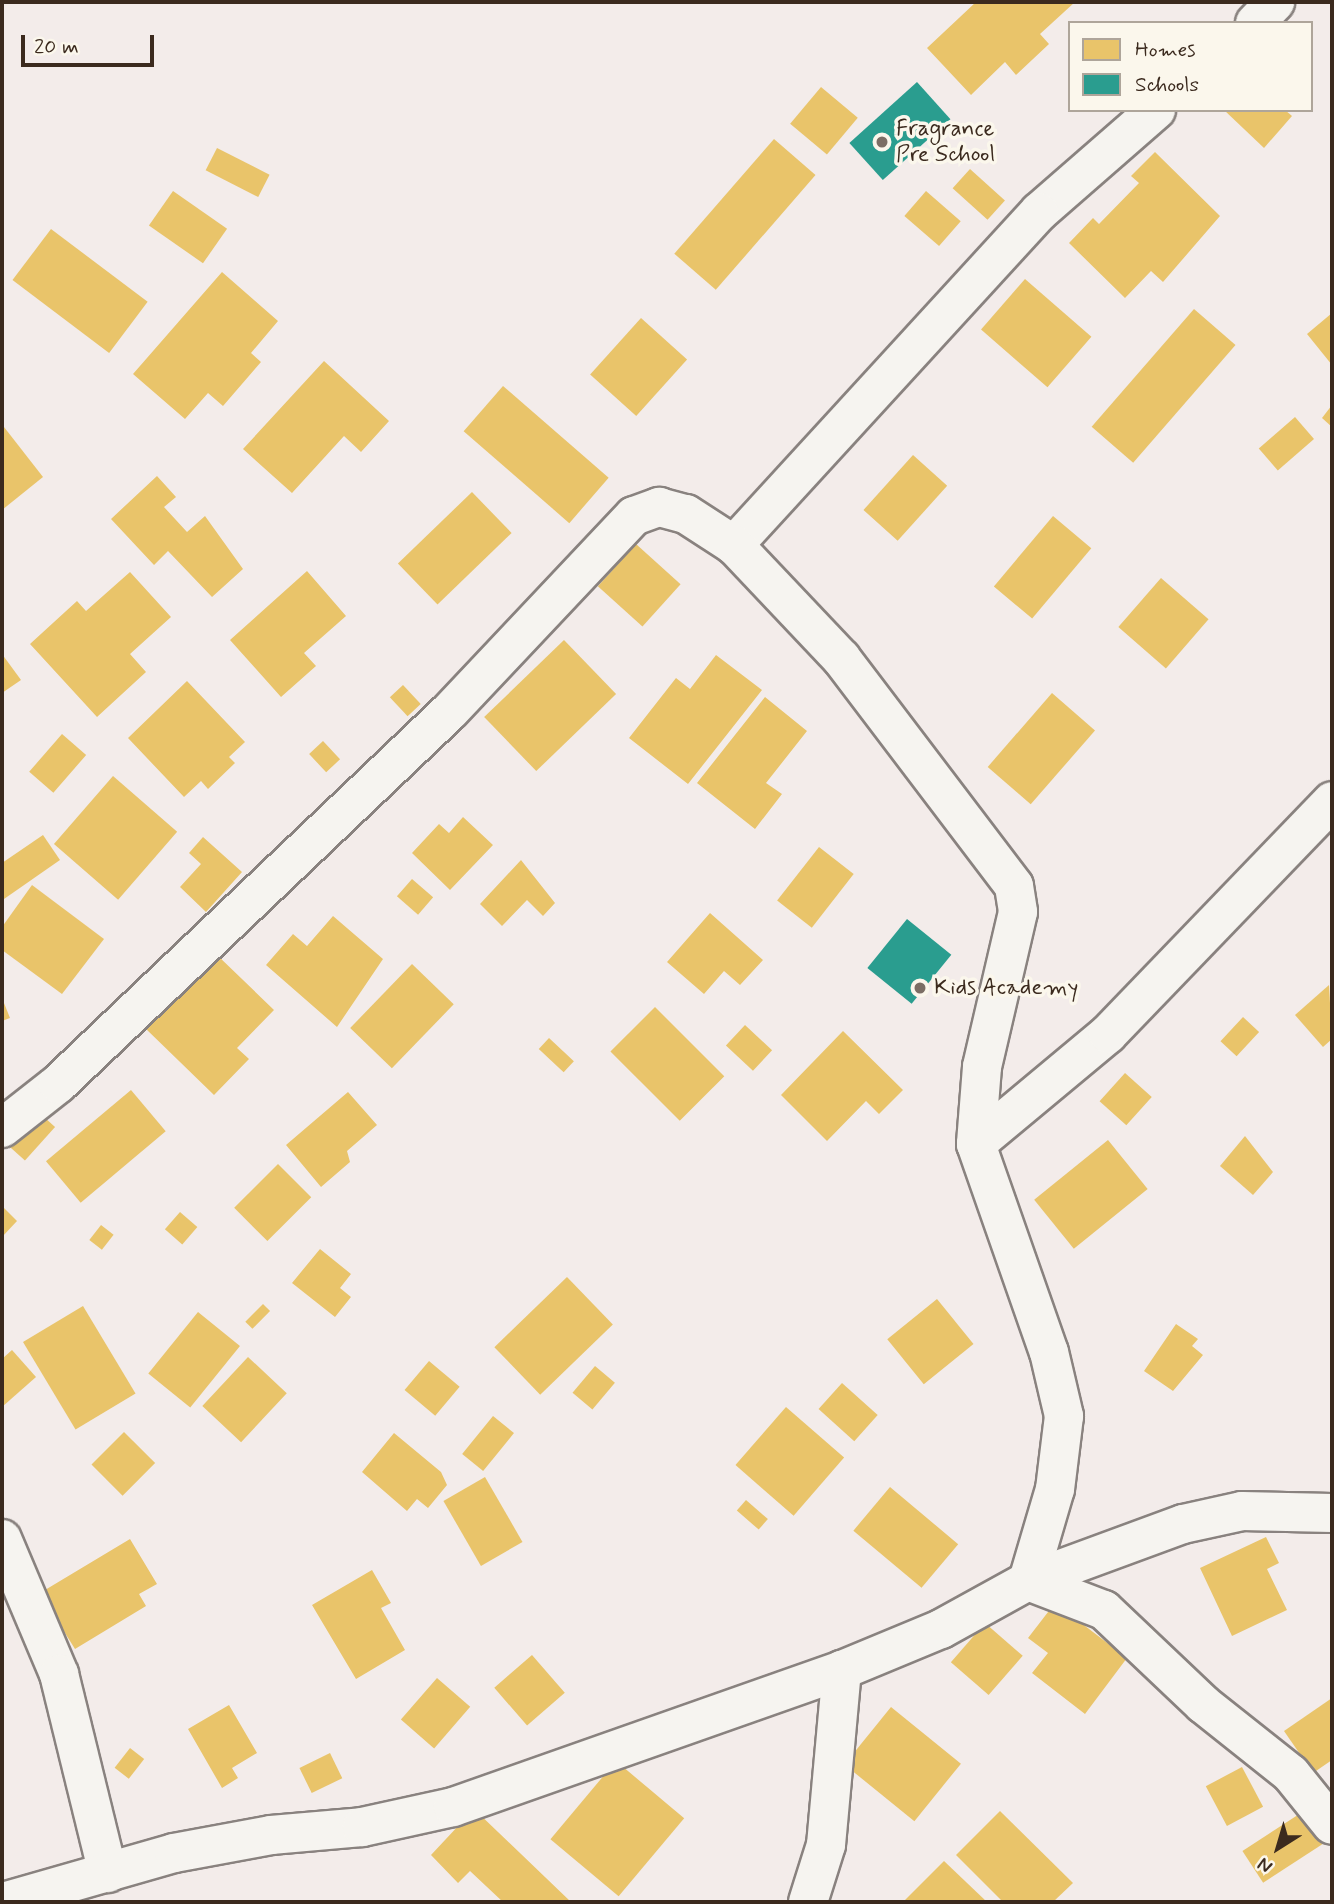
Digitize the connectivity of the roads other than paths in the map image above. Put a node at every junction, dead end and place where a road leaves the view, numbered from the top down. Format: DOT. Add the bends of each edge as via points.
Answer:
graph roads {
  1 [pos="1275,2"];
  2 [pos="1257,21"];
  3 [pos="1154,112"];
  4 [pos="734,545"];
  5 [pos="1332,801"];
  6 [pos="2,1128"];
  7 [pos="976,1144"];
  8 [pos="1332,1513"];
  9 [pos="2,1539"];
  10 [pos="1028,1581"];
  11 [pos="842,1670"];
  12 [pos="1332,1825"];
  13 [pos="108,1873"];
  14 [pos="3,1902"];
  15 [pos="808,1902"];
  1 -- 2 [label="street"];
  3 -- 4 [label="street" via="1039,212"];
  4 -- 6 [label="street" via="686,514 659,507 634,516 450,711 58,1084"];
  4 -- 7 [label="street" via="841,658 1014,886 1018,912 982,1068"];
  5 -- 7 [label="street" via="1108,1034"];
  7 -- 10 [label="street" via="1049,1352 1064,1416 1055,1489"];
  8 -- 10 [label="street" via="1241,1511 1183,1524"];
  9 -- 13 [label="street" via="59,1674"];
  10 -- 11 [label="street" via="941,1629"];
  10 -- 12 [label="street" via="1104,1610 1203,1704 1291,1774"];
  11 -- 13 [label="street" via="453,1807 362,1827 186,1851"];
  11 -- 15 [label="street" via="825,1845"];
  13 -- 14 [label="street"];
}
